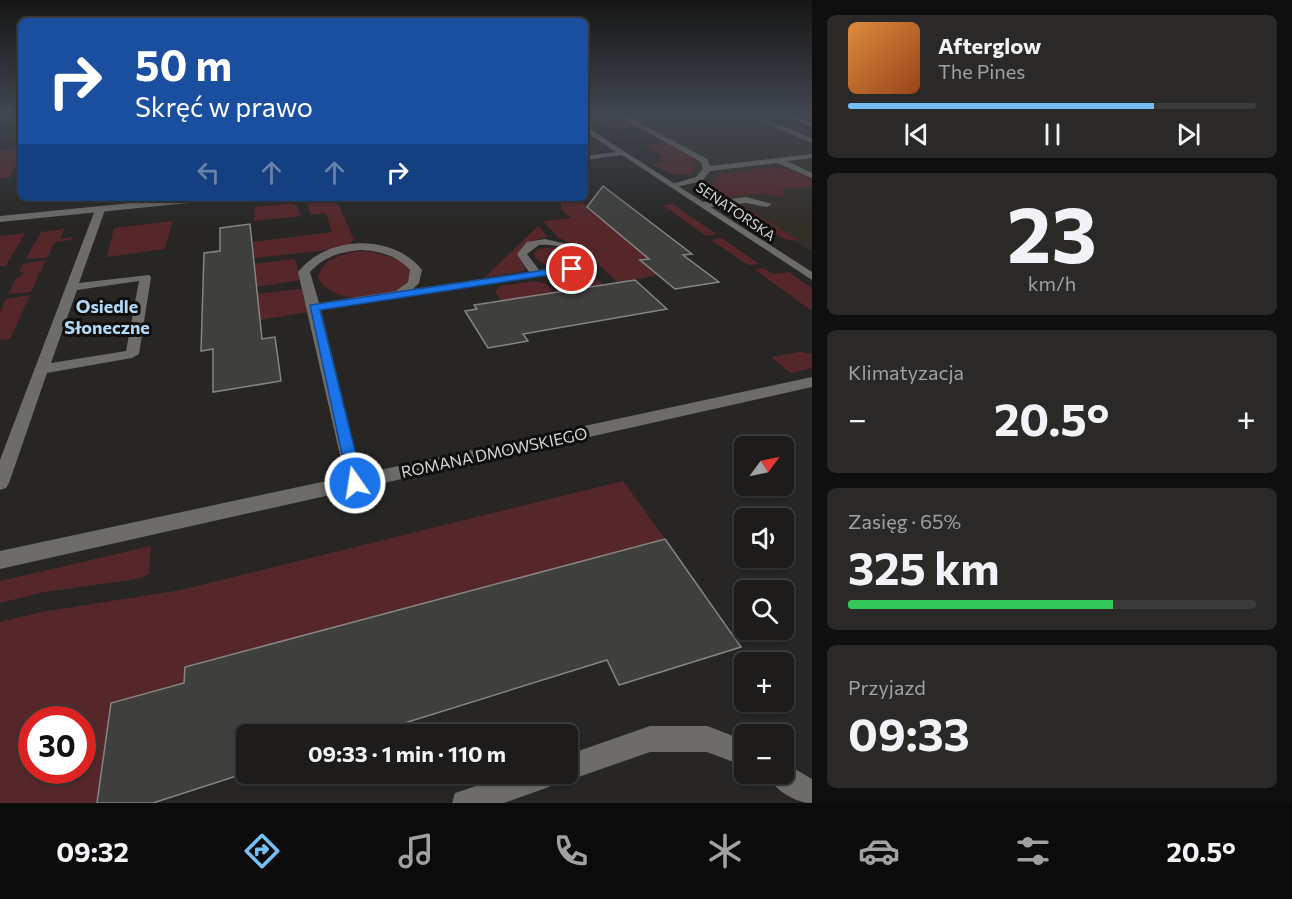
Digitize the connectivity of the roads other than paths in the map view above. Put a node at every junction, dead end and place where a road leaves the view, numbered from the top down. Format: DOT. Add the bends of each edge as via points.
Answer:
graph roads {
  1 [pos="619,150"];
  2 [pos="685,150"];
  3 [pos="623,153"];
  4 [pos="812,156"];
  5 [pos="588,158"];
  6 [pos="778,160"];
  7 [pos="707,169"];
  8 [pos="812,176"];
  9 [pos="675,186"];
  10 [pos="166,201"];
  11 [pos="767,204"];
  12 [pos="704,205"];
  13 [pos="95,206"];
  14 [pos="0,219"];
  15 [pos="536,274"];
  16 [pos="812,277"];
  17 [pos="72,286"];
  18 [pos="399,295"];
  19 [pos="314,308"];
  20 [pos="42,369"];
  21 [pos="812,382"];
  22 [pos="0,483"];
  23 [pos="355,483"];
  24 [pos="0,560"];
  25 [pos="734,749"];
  26 [pos="578,764"];
  27 [pos="794,783"];
  28 [pos="521,784"];
  29 [pos="812,795"];
  30 [pos="465,803"];
  1 -- 3 [label="street, SENATORSKA"];
  2 -- 7 [label="street" via="704,161"];
  3 -- 5 [label="street"];
  3 -- 9 [label="street, SENATORSKA"];
  4 -- 6 [label="street"];
  6 -- 7 [label="street"];
  6 -- 8 [label="street"];
  7 -- 9 [label="street" via="699,179"];
  9 -- 12 [label="street, SENATORSKA"];
  10 -- 13 [label="street"];
  11 -- 12 [label="street" via="746,200"];
  12 -- 16 [label="street, SENATORSKA"];
  13 -- 14 [label="street"];
  13 -- 17 [label="street"];
  15 -- 15 [label="street" via="547,272 589,266 571,248 536,243 522,254"];
  15 -- 18 [label="street"];
  17 -- 20 [label="street"];
  17 -- 20 [label="street" via="145,277 132,354"];
  18 -- 19 [label="street"];
  18 -- 19 [label="street" via="413,283 416,270 410,261 381,248 359,247 321,255 310,262 304,272"];
  19 -- 23 [label="street"];
  20 -- 22 [label="street"];
  21 -- 23 [label="street, ROMANA DMOWSKIEGO"];
  23 -- 24 [label="street, ROMANA DMOWSKIEGO"];
  25 -- 26 [label="street" via="707,739 650,738"];
  27 -- 29 [label="street"];
  28 -- 30 [label="street"];
}
